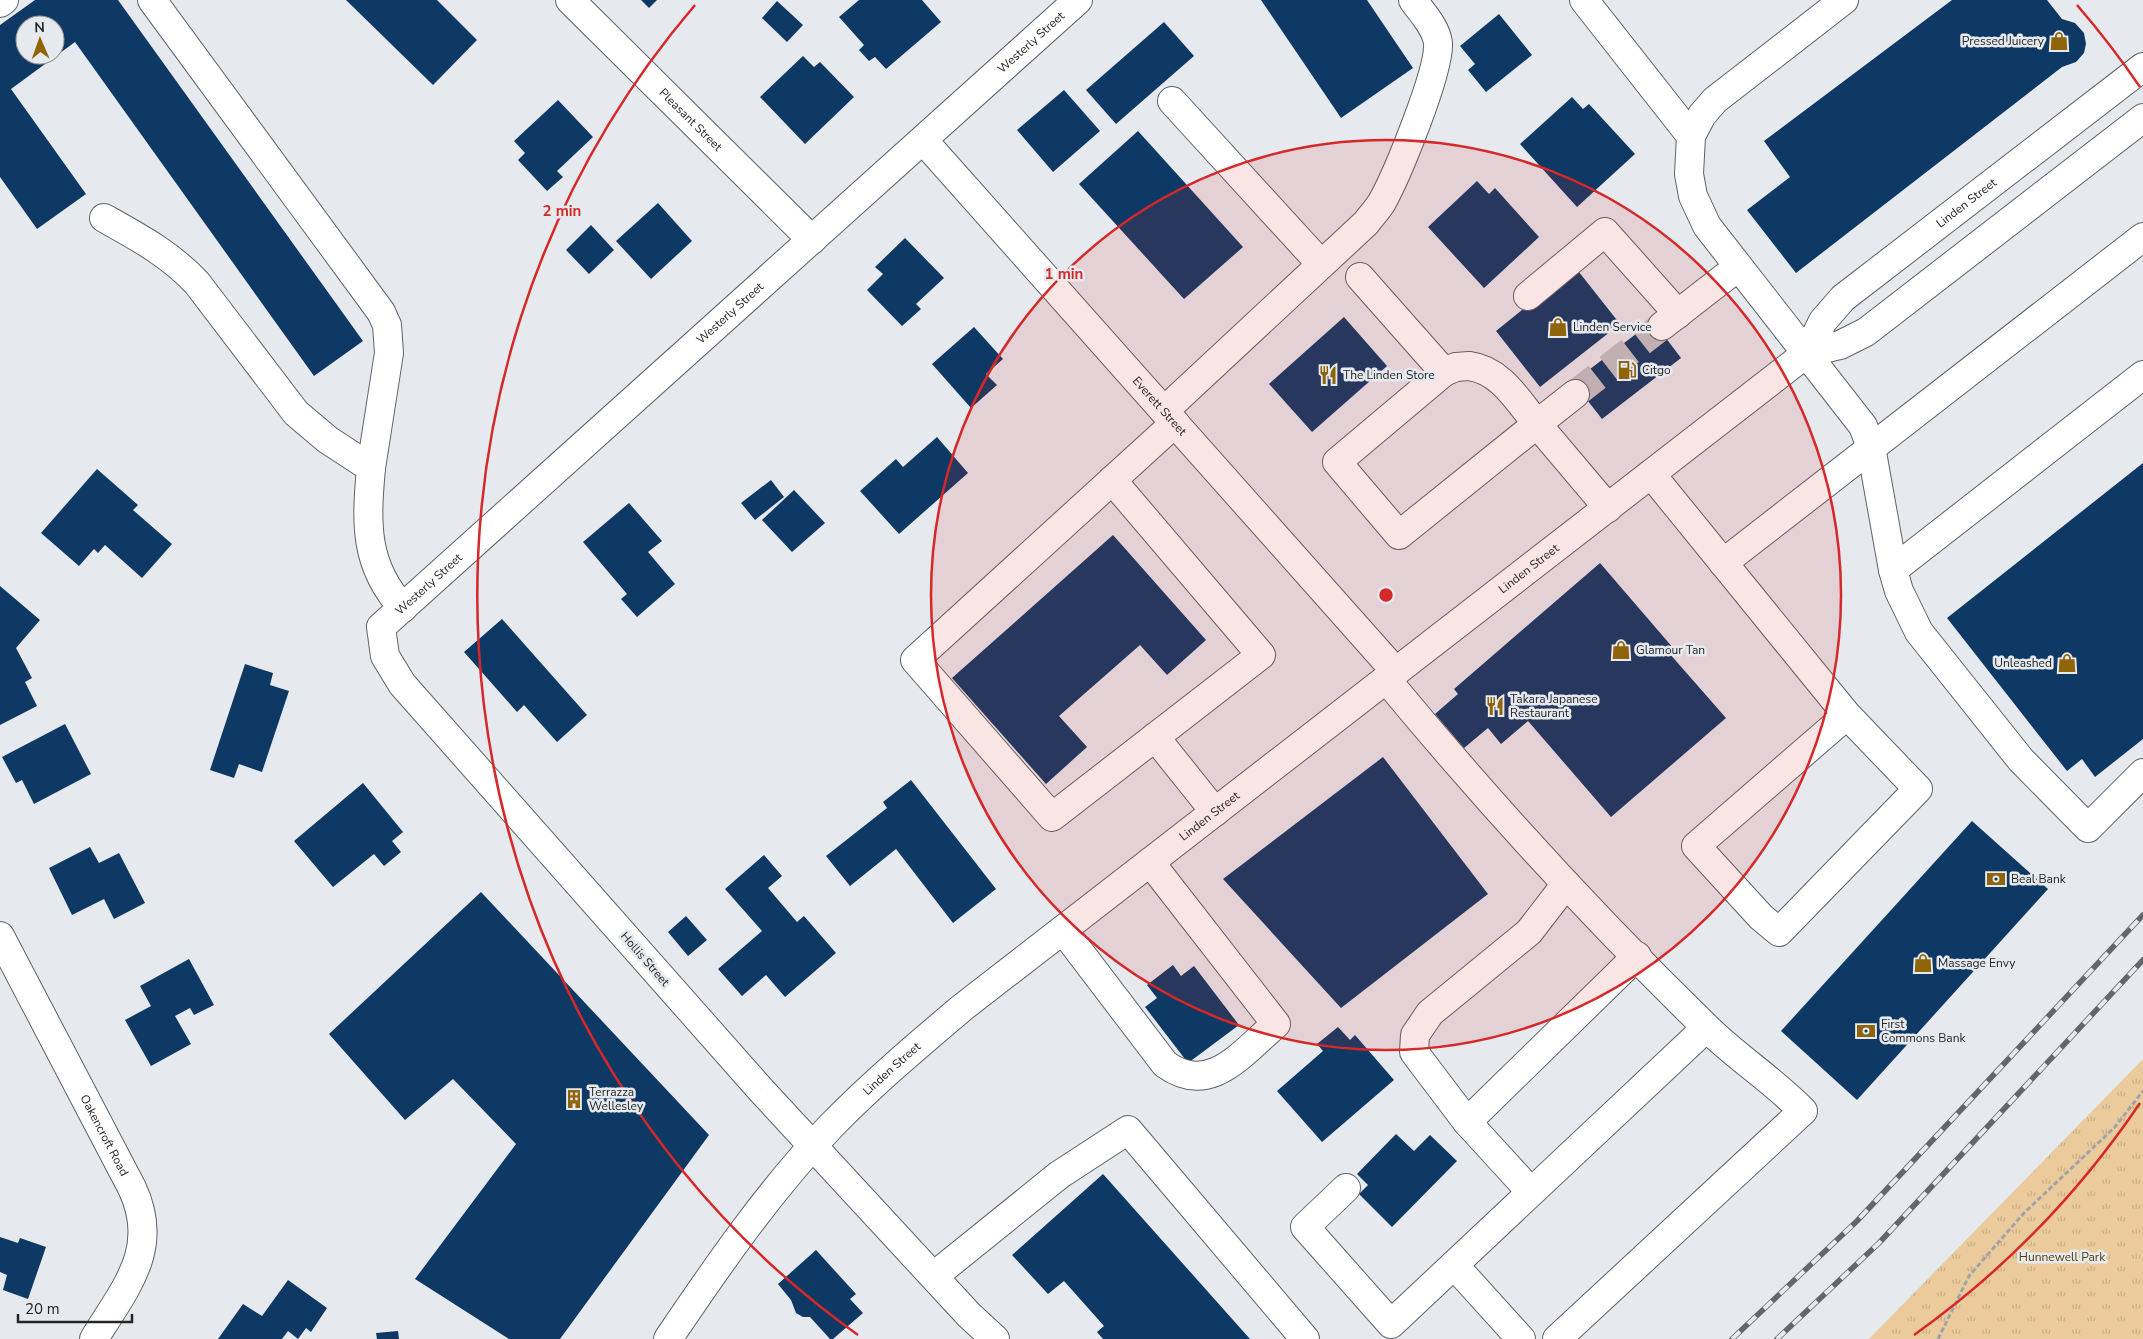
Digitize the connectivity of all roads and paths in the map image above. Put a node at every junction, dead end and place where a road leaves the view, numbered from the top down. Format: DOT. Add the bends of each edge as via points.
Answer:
graph roads {
  1 [pos="4,0"];
  2 [pos="152,0"];
  3 [pos="570,0"];
  4 [pos="1078,0"];
  5 [pos="1413,0"];
  6 [pos="1584,0"];
  7 [pos="1844,0"];
  8 [pos="0,3"];
  9 [pos="2143,67"];
  10 [pos="1172,101"];
  11 [pos="2143,118"];
  12 [pos="1691,136"];
  13 [pos="923,140"];
  14 [pos="104,218"];
  15 [pos="2143,237"];
  16 [pos="812,240"];
  17 [pos="1321,264"];
  18 [pos="1738,267"];
  19 [pos="1360,277"];
  20 [pos="1528,296"];
  21 [pos="1807,353"];
  22 [pos="1444,372"];
  23 [pos="2143,375"];
  24 [pos="1575,394"];
  25 [pos="1169,417"];
  26 [pos="1537,424"];
  27 [pos="1871,446"];
  28 [pos="371,468"];
  29 [pos="1652,474"];
  30 [pos="1112,480"];
  31 [pos="1608,508"];
  32 [pos="1723,563"];
  33 [pos="1893,570"];
  34 [pos="403,608"];
  35 [pos="382,627"];
  36 [pos="1391,676"];
  37 [pos="1848,715"];
  38 [pos="1155,738"];
  39 [pos="2143,773"];
  40 [pos="1215,812"];
  41 [pos="1150,862"];
  42 [pos="1566,884"];
  43 [pos="1063,930"];
  44 [pos="0,936"];
  45 [pos="1637,956"];
  46 [pos="1706,1028"];
  47 [pos="2143,1091"];
  48 [pos="1467,1122"];
  49 [pos="813,1146"];
  50 [pos="1346,1188"];
  51 [pos="1531,1192"];
  52 [pos="1454,1264"];
  53 [pos="934,1276"];
  54 [pos="1392,1331"];
  55 [pos="672,1338"];
  56 [pos="94,1339"];
  57 [pos="994,1339"];
  58 [pos="1305,1339"];
  59 [pos="1521,1339"];
  60 [pos="1557,1339"];
  61 [pos="1938,1339"];
  1 -- 8 [label="street"];
  2 -- 28 [label="street" via="381,312 387,325 389,353"];
  3 -- 16 [label="street, Pleasant Street"];
  4 -- 13 [label="street, Westerly Street"];
  5 -- 17 [label="street" via="1436,34 1438,52 1433,75 1381,203 1366,223"];
  6 -- 12 [label="street"];
  7 -- 12 [label="street" via="1715,100 1702,114"];
  9 -- 21 [label="street, Linden Street" via="1843,298 1823,321"];
  10 -- 17 [label="street"];
  11 -- 21 [label="street, Linden Street" via="1866,332 1840,345"];
  12 -- 18 [label="street" via="1689,174 1696,206"];
  13 -- 16 [label="street, Westerly Street"];
  13 -- 25 [label="street, Everett Street"];
  14 -- 28 [label="street" via="168,255 184,269 296,413 328,440"];
  15 -- 27 [label="street"];
  16 -- 34 [label="street, Westerly Street"];
  17 -- 25 [label="street"];
  18 -- 20 [label="street" via="1670,320 1605,232"];
  18 -- 21 [label="street"];
  19 -- 22 [label="street"];
  21 -- 27 [label="street" via="1863,426"];
  21 -- 29 [label="street, Linden Street"];
  22 -- 26 [label="street" via="1469,366 1481,367 1492,373 1502,380"];
  22 -- 26 [label="street" via="1337,462 1398,535"];
  23 -- 33 [label="street"];
  24 -- 26 [label="street"];
  25 -- 30 [label="street"];
  25 -- 36 [label="street, Everett Street"];
  26 -- 31 [label="street"];
  27 -- 32 [label="street"];
  27 -- 33 [label="street"];
  28 -- 34 [label="street" via="367,520 372,553 384,582"];
  29 -- 31 [label="street, Linden Street"];
  29 -- 32 [label="street"];
  30 -- 38 [label="street" via="1261,655"];
  30 -- 38 [label="street" via="915,660 1052,818"];
  31 -- 36 [label="street, Linden Street"];
  32 -- 37 [label="street"];
  33 -- 39 [label="street" via="1899,592 1919,632 2021,760 2088,828"];
  34 -- 35 [label="street, Westerly Street"];
  35 -- 49 [label="street, Hollis Street" via="385,656 402,684"];
  36 -- 40 [label="street, Linden Street"];
  36 -- 42 [label="street, Everett Street" via="1495,808"];
  37 -- 37 [label="street" via="1918,788 1779,932 1696,846"];
  38 -- 40 [label="street"];
  40 -- 41 [label="street, Linden Street"];
  41 -- 43 [label="street, Linden Street"];
  41 -- 43 [label="street" via="1276,1024 1224,1067 1213,1075 1200,1077 1175,1072 1165,1064"];
  42 -- 45 [label="street, Everett Street"];
  42 -- 48 [label="street" via="1529,932 1443,1001 1419,1026 1415,1035 1414,1052"];
  43 -- 49 [label="street, Linden Street" via="914,1048 863,1094"];
  44 -- 56 [label="street, Oakencroft Road" via="132,1188 141,1214 144,1228 136,1270"];
  45 -- 46 [label="street, Everett Street"];
  45 -- 48 [label="street"];
  46 -- 51 [label="street"];
  46 -- 60 [label="street, Everett Street" via="1803,1111"];
  47 -- 61 [label="path" via="2115,1127 2024,1213 1969,1276"];
  48 -- 51 [label="street"];
  49 -- 53 [label="street, Hollis Street"];
  49 -- 55 [label="street, Linden Street" via="749,1224"];
  50 -- 54 [label="street" via="1304,1227"];
  51 -- 52 [label="street"];
  52 -- 54 [label="street"];
  52 -- 59 [label="street"];
  53 -- 57 [label="street, Hollis Street"];
  53 -- 58 [label="street" via="1059,1175 1128,1130"];
}
